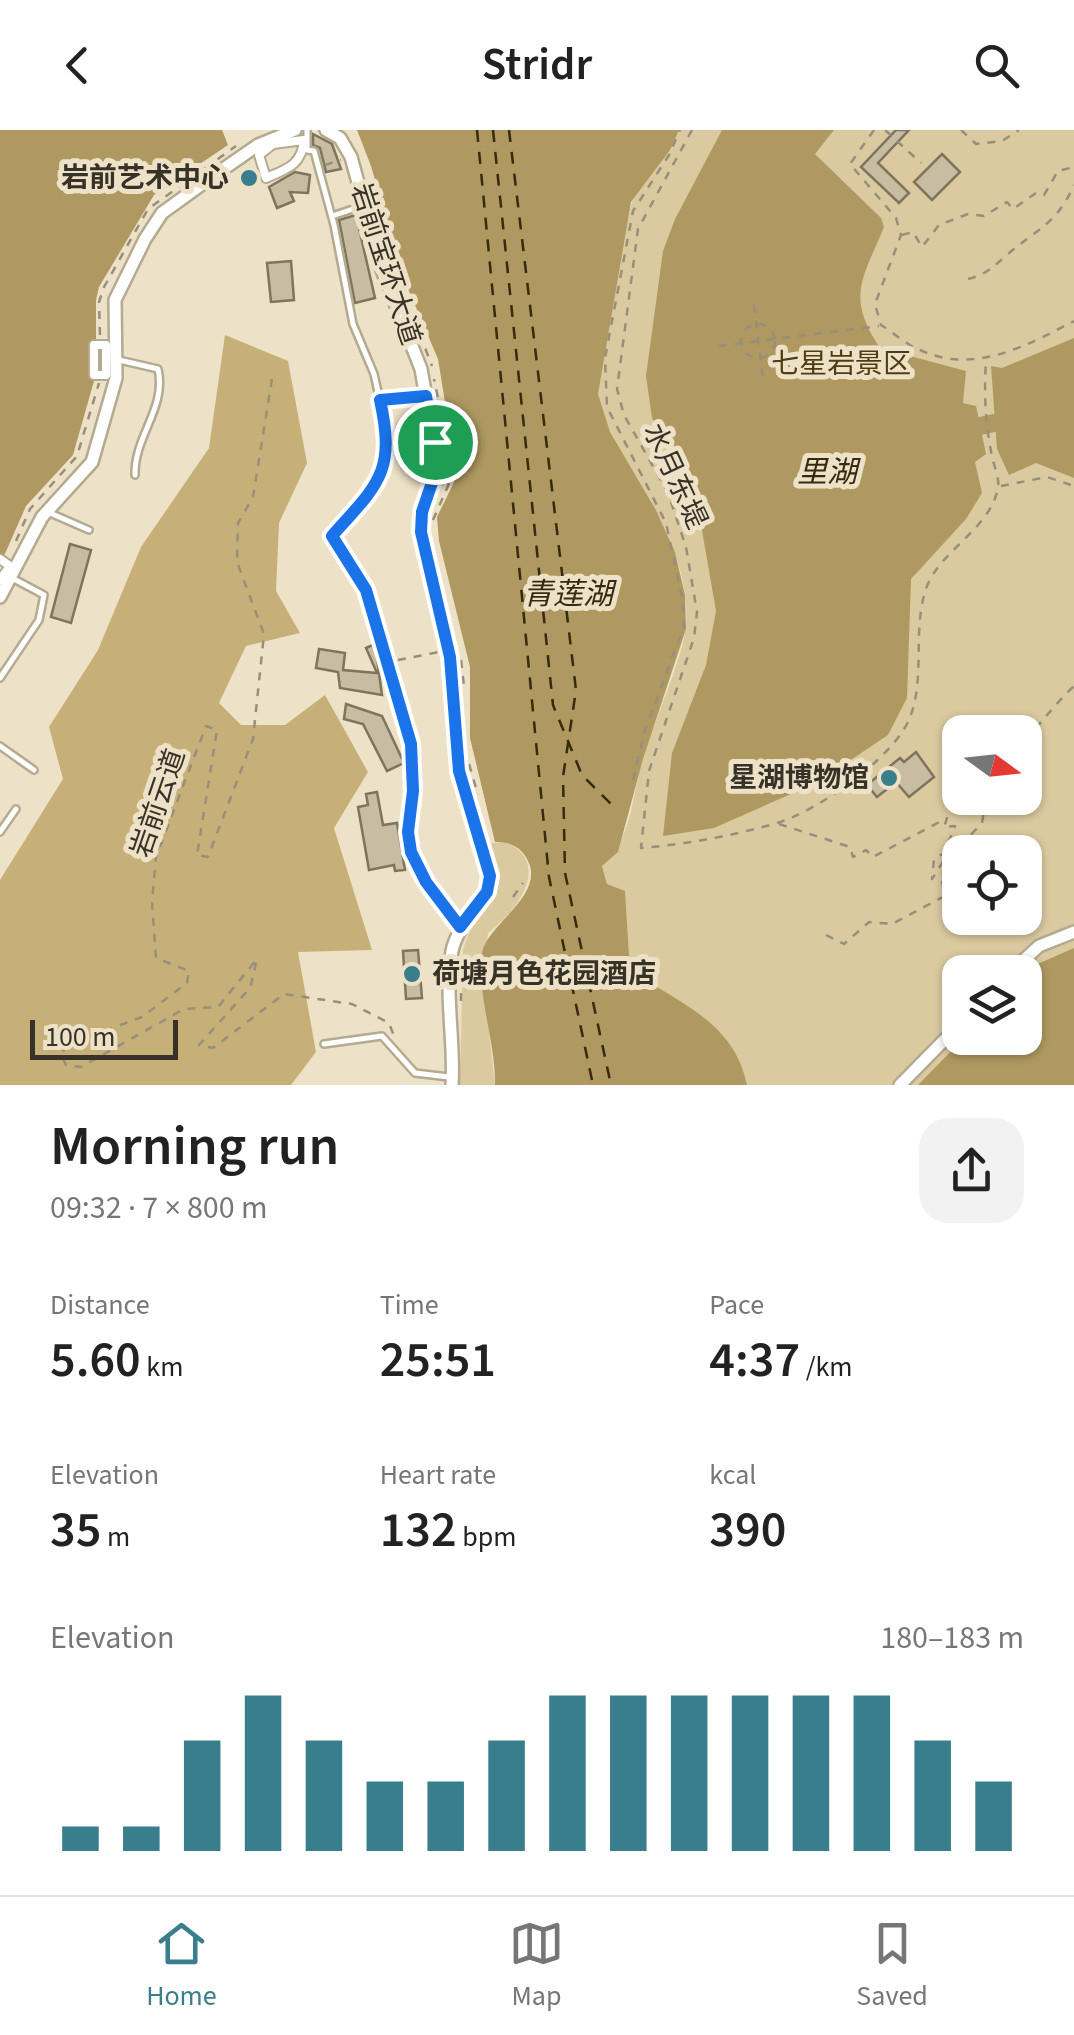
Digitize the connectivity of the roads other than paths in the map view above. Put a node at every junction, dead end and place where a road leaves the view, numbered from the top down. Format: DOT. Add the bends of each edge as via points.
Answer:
graph roads {
  1 [pos="295,130"];
  2 [pos="307,130"];
  3 [pos="326,130"];
  4 [pos="295,166"];
  5 [pos="362,206"];
  6 [pos="332,216"];
  7 [pos="116,360"];
  8 [pos="426,396"];
  9 [pos="380,400"];
  10 [pos="135,475"];
  11 [pos="47,511"];
  12 [pos="89,530"];
  13 [pos="0,559"];
  14 [pos="6,579"];
  15 [pos="0,597"];
  16 [pos="386,662"];
  17 [pos="0,678"];
  18 [pos="0,746"];
  19 [pos="34,770"];
  20 [pos="16,809"];
  21 [pos="0,832"];
  22 [pos="460,927"];
  23 [pos="1074,932"];
  24 [pos="1029,955"];
  25 [pos="942,1042"];
  26 [pos="324,1044"];
  27 [pos="452,1082"];
  28 [pos="900,1085"];
  1 -- 7 [label="street" via="258,144 162,213 114,300"];
  2 -- 6 [label="lane" via="307,150 314,151"];
  3 -- 5 [label="street, 岩前宝环大道" via="351,157"];
  4 -- 4 [label="street" via="304,140 273,144 259,155 266,178"];
  5 -- 6 [label="lane"];
  5 -- 8 [label="street, 岩前宝环大道"];
  6 -- 9 [label="lane" via="354,324"];
  7 -- 10 [label="lane" via="158,369 163,390 134,458"];
  7 -- 11 [label="street" via="92,462"];
  8 -- 9 [label="lane"];
  8 -- 22 [label="street, 岩前宝环大道" via="438,465 421,532 448,650 459,771 490,876 487,892"];
  9 -- 16 [label="lane" via="388,433 384,474 332,536 366,590"];
  11 -- 12 [label="lane"];
  11 -- 14 [label="street"];
  13 -- 14 [label="street" via="10,566"];
  14 -- 15 [label="street"];
  14 -- 17 [label="lane" via="44,595 39,620"];
  16 -- 22 [label="street" via="411,744 411,852"];
  18 -- 19 [label="lane"];
  20 -- 21 [label="lane"];
  22 -- 27 [label="street" via="450,961"];
  23 -- 24 [label="street"];
  25 -- 28 [label="street"];
  26 -- 27 [label="lane" via="382,1036 415,1073"];
}
